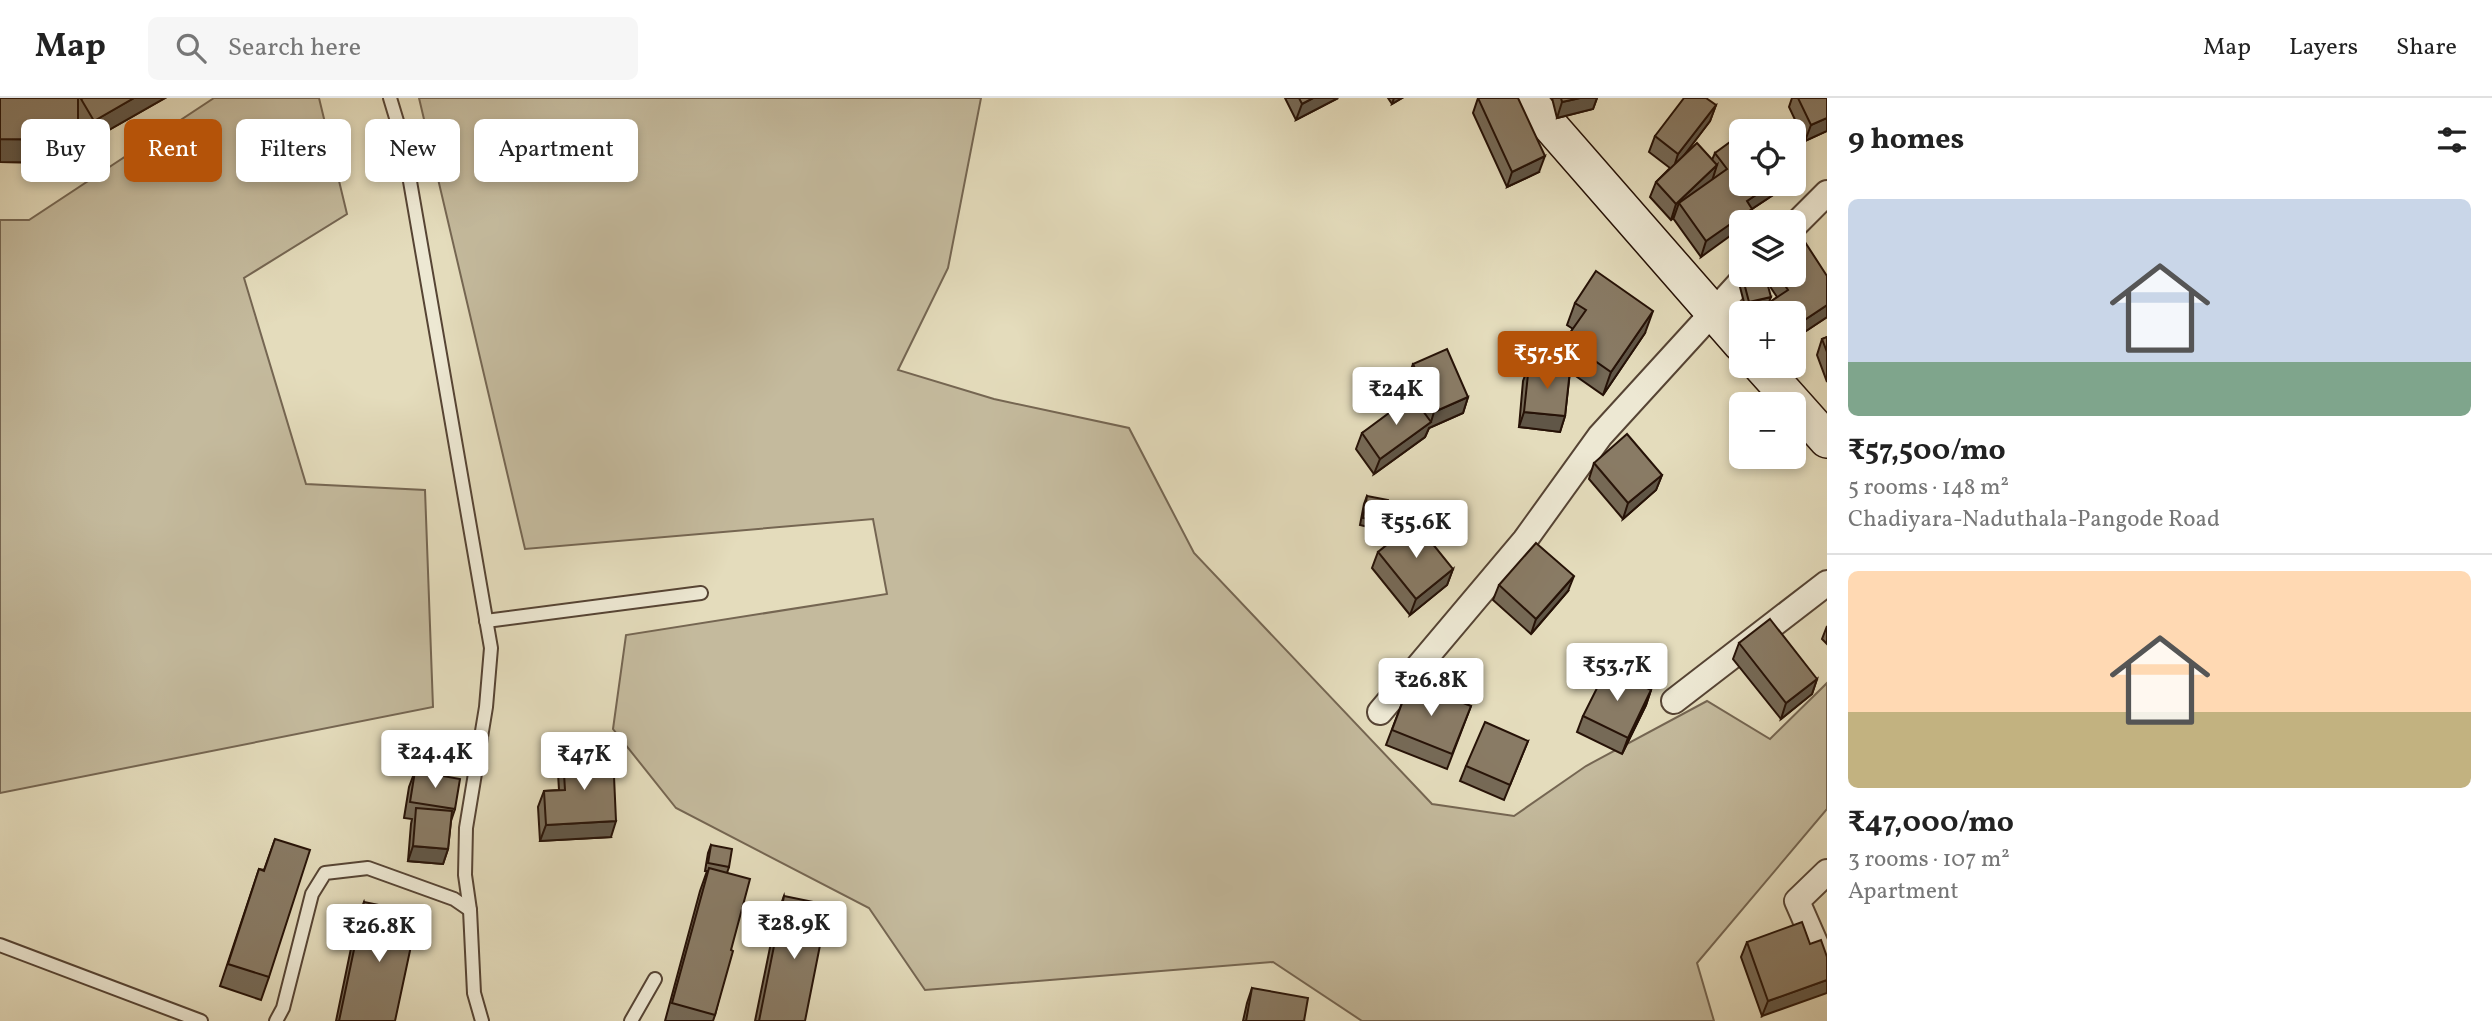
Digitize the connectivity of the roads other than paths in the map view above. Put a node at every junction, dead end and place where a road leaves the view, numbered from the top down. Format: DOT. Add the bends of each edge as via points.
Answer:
graph roads {
  1 [pos="390,98"];
  2 [pos="1526,98"];
  3 [pos="1827,192"];
  4 [pos="1806,214"];
  5 [pos="1736,287"];
  6 [pos="1712,312"];
  7 [pos="1729,331"];
  8 [pos="1772,378"];
  9 [pos="1827,440"];
  10 [pos="1827,583"];
  11 [pos="701,593"];
  12 [pos="486,621"];
  13 [pos="1674,701"];
  14 [pos="1380,712"];
  15 [pos="1827,872"];
  16 [pos="470,910"];
  17 [pos="0,945"];
  18 [pos="1821,956"];
  19 [pos="655,979"];
  20 [pos="201,1021"];
  21 [pos="276,1021"];
  22 [pos="482,1021"];
  23 [pos="631,1021"];
  1 -- 12 [label="lane" via="403,141"];
  2 -- 6 [label="street"];
  3 -- 4 [label="street"];
  5 -- 6 [label="street"];
  6 -- 7 [label="street"];
  6 -- 14 [label="street" via="1600,436 1525,540"];
  8 -- 9 [label="street"];
  10 -- 13 [label="street"];
  11 -- 12 [label="lane"];
  12 -- 16 [label="lane" via="490,675 466,828"];
  15 -- 18 [label="street" via="1797,901"];
  16 -- 21 [label="lane" via="454,899 368,868 325,873 312,894"];
  16 -- 22 [label="lane" via="474,993"];
  17 -- 20 [label="lane"];
  19 -- 23 [label="lane"];
}
